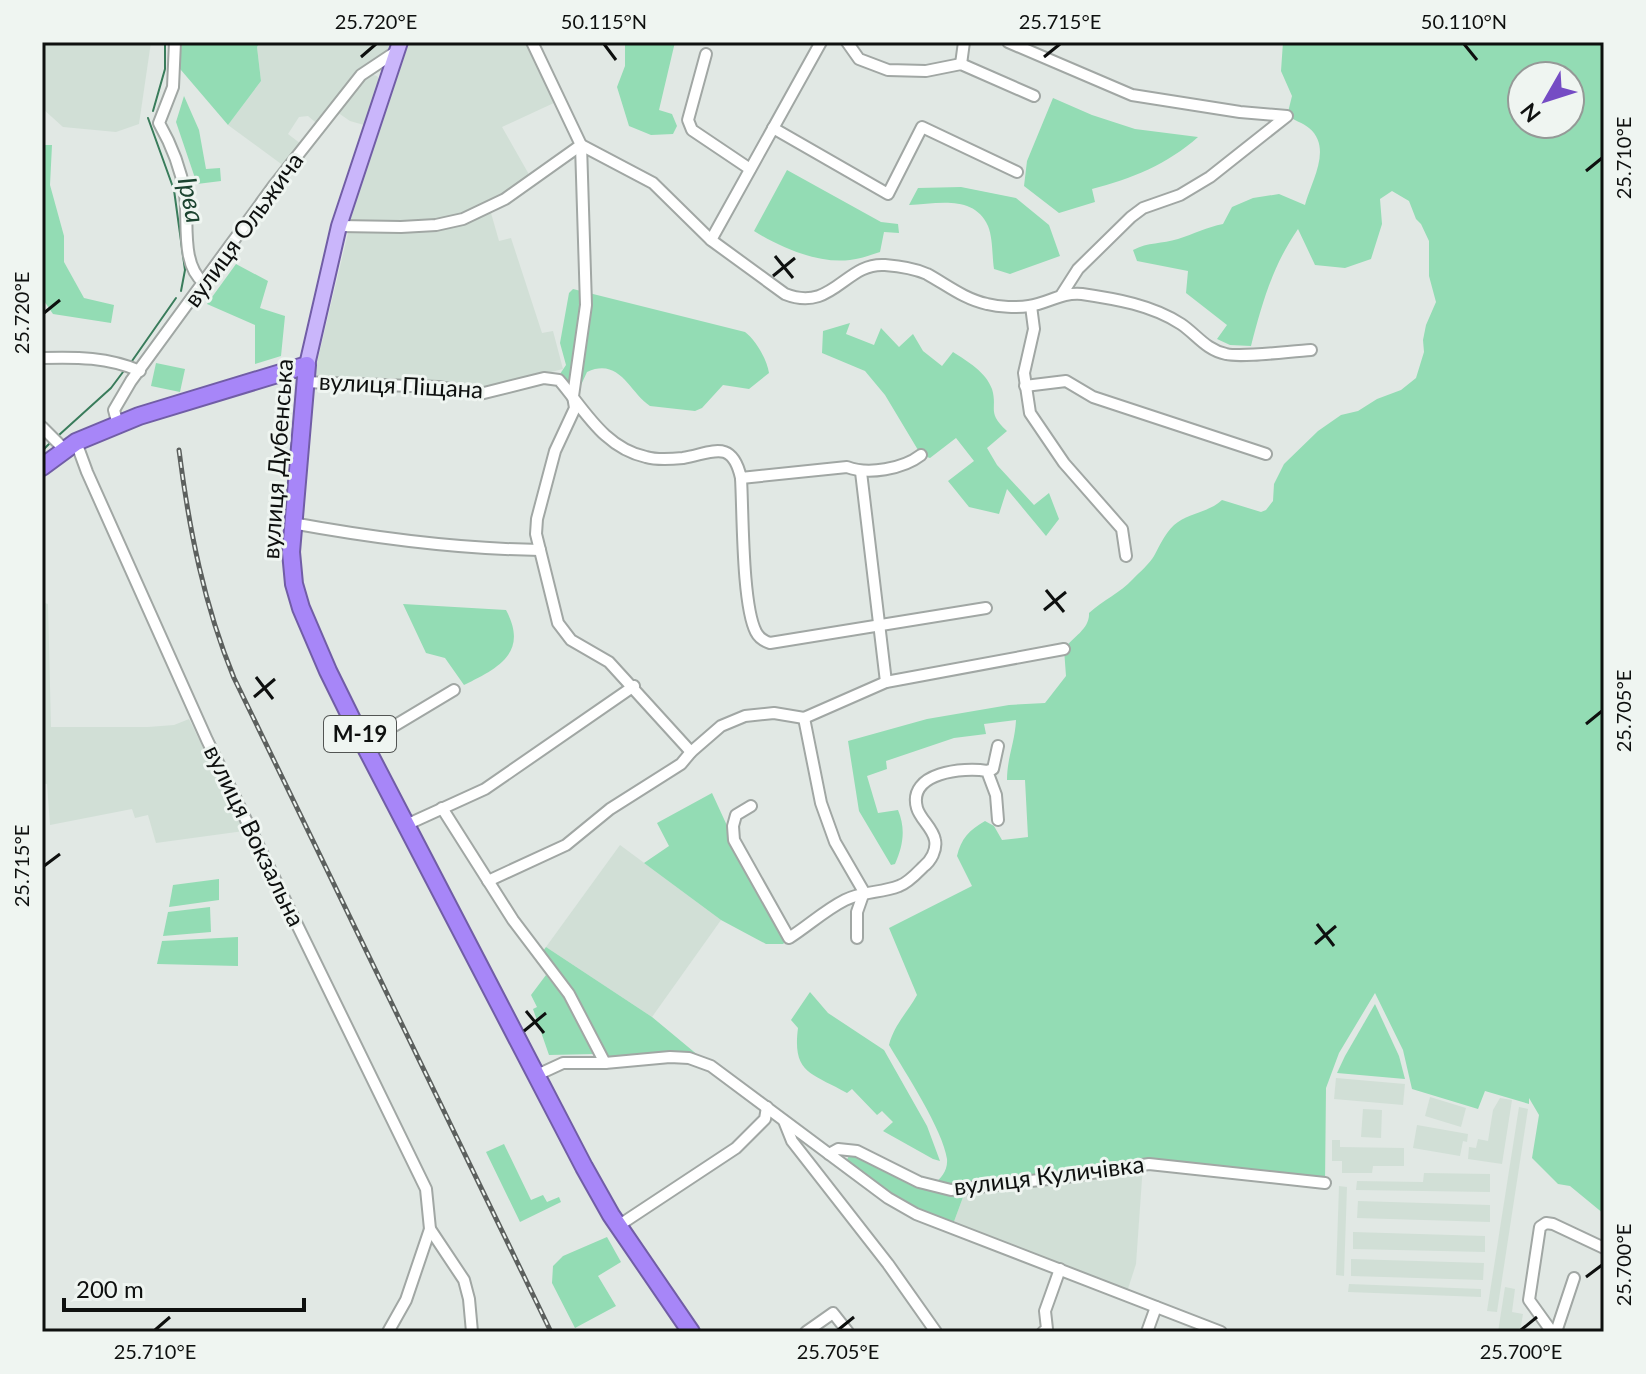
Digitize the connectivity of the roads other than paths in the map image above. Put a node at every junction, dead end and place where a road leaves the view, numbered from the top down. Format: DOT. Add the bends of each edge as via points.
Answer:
graph roads {
  1 [pos="175,42"];
  2 [pos="532,42"];
  3 [pos="821,42"];
  4 [pos="847,42"];
  5 [pos="964,42"];
  6 [pos="1008,42"];
  7 [pos="398,46"];
  8 [pos="706,54"];
  9 [pos="961,64"];
  10 [pos="361,75"];
  11 [pos="383,91"];
  12 [pos="1034,96"];
  13 [pos="773,128"];
  14 [pos="581,145"];
  15 [pos="750,169"];
  16 [pos="1017,172"];
  17 [pos="339,226"];
  18 [pos="711,240"];
  19 [pos="204,283"];
  20 [pos="1062,294"];
  21 [pos="1031,306"];
  22 [pos="1311,350"];
  23 [pos="42,358"];
  24 [pos="140,371"];
  25 [pos="306,373"];
  26 [pos="1025,386"];
  27 [pos="573,396"];
  28 [pos="118,425"];
  29 [pos="42,427"];
  30 [pos="71,446"];
  31 [pos="1266,454"];
  32 [pos="921,455"];
  33 [pos="42,467"];
  34 [pos="861,472"];
  35 [pos="741,478"];
  36 [pos="292,523"];
  37 [pos="540,550"];
  38 [pos="1126,556"];
  39 [pos="986,608"];
  40 [pos="879,625"];
  41 [pos="1064,649"];
  42 [pos="886,682"];
  43 [pos="634,686"];
  44 [pos="454,690"];
  45 [pos="804,718"];
  46 [pos="364,744"];
  47 [pos="998,746"];
  48 [pos="691,752"];
  49 [pos="987,771"];
  50 [pos="751,806"];
  51 [pos="442,808"];
  52 [pos="998,820"];
  53 [pos="406,825"];
  54 [pos="488,881"];
  55 [pos="864,892"];
  56 [pos="857,938"];
  57 [pos="605,1063"];
  58 [pos="537,1075"];
  59 [pos="767,1107"];
  60 [pos="784,1120"];
  61 [pos="829,1154"];
  62 [pos="1325,1183"];
  63 [pos="618,1226"];
  64 [pos="430,1229"];
  65 [pos="1604,1248"];
  66 [pos="1060,1269"];
  67 [pos="1574,1278"];
  68 [pos="1156,1307"];
  69 [pos="686,1325"];
  70 [pos="1047,1331"];
  71 [pos="388,1332"];
  72 [pos="472,1332"];
  73 [pos="806,1332"];
  74 [pos="848,1332"];
  75 [pos="936,1332"];
  76 [pos="1147,1332"];
  77 [pos="1221,1332"];
  78 [pos="1554,1332"];
  1 -- 19 [label="street" via="173,87 159,123 182,180 189,255"];
  2 -- 14 [label="street"];
  3 -- 13 [label="street"];
  4 -- 9 [label="street" via="859,59 888,70 926,71"];
  5 -- 9 [label="street"];
  6 -- 20 [label="street" via="1132,95 1287,116 1210,177 1131,217 1078,269"];
  7 -- 10 [label="street, вулиця Ольжича"];
  7 -- 11 [label="main road, вулиця Дубенська"];
  8 -- 15 [label="street" via="688,120 692,130"];
  9 -- 12 [label="street"];
  10 -- 11 [label="street" via="377,76"];
  10 -- 19 [label="street, вулиця Ольжича"];
  11 -- 17 [label="main road, вулиця Дубенська"];
  13 -- 15 [label="street"];
  13 -- 16 [label="street" via="888,194 922,127"];
  14 -- 17 [label="street" via="505,199 463,219 401,227"];
  14 -- 18 [label="street" via="653,183"];
  14 -- 27 [label="street" via="586,305"];
  15 -- 18 [label="street"];
  17 -- 25 [label="main road, вулиця Дубенська"];
  18 -- 21 [label="street" via="797,298 821,296 882,264 924,272 971,300"];
  19 -- 24 [label="street, вулиця Ольжича"];
  20 -- 21 [label="street"];
  20 -- 22 [label="street" via="1155,309 1227,355"];
  21 -- 26 [label="street" via="1034,329"];
  23 -- 24 [label="street" via="87,357"];
  24 -- 28 [label="street, вулиця Ольжича" via="114,410"];
  25 -- 27 [label="street, вулиця Піщана" via="480,394 544,378 559,380"];
  25 -- 28 [label="highway"];
  25 -- 36 [label="highway, вулиця Дубенська / М-19"];
  26 -- 31 [label="street" via="1066,381 1093,397"];
  26 -- 38 [label="street" via="1038,428 1122,529"];
  27 -- 35 [label="street, вулиця Піщана" via="592,425 617,444 646,457 726,452"];
  27 -- 37 [label="street" via="575,408 555,451 537,519"];
  28 -- 30 [label="highway"];
  29 -- 30 [label="street"];
  30 -- 33 [label="highway"];
  30 -- 64 [label="street, вулиця Вокзальна" via="207,740 426,1189"];
  32 -- 34 [label="street" via="911,463"];
  34 -- 35 [label="street" via="847,467"];
  34 -- 40 [label="street"];
  35 -- 40 [label="street" via="751,619 761,640 770,643"];
  36 -- 37 [label="street" via="476,549"];
  36 -- 46 [label="highway, вулиця Дубенська / М-19" via="294,584 301,608"];
  37 -- 43 [label="street" via="558,623 571,640 609,662"];
  39 -- 40 [label="street"];
  40 -- 42 [label="street"];
  41 -- 42 [label="street"];
  42 -- 45 [label="street"];
  43 -- 48 [label="street"];
  43 -- 51 [label="street" via="485,789"];
  44 -- 46 [label="street"];
  45 -- 48 [label="street" via="745,716 721,726"];
  45 -- 55 [label="street" via="821,803 835,842"];
  46 -- 53 [label="highway, вулиця Дубенська / М-19"];
  47 -- 49 [label="street" via="993,769"];
  48 -- 54 [label="street" via="566,845"];
  49 -- 52 [label="street"];
  49 -- 55 [label="street" via="950,772 918,789 917,809 935,838 935,850 901,886"];
  50 -- 55 [label="street" via="736,815 734,840 789,938"];
  51 -- 53 [label="street"];
  51 -- 54 [label="street"];
  53 -- 58 [label="highway, вулиця Дубенська / М-19"];
  54 -- 57 [label="street" via="569,994"];
  55 -- 56 [label="street"];
  57 -- 58 [label="street" via="563,1063"];
  57 -- 59 [label="street" via="689,1058 711,1066"];
  58 -- 63 [label="highway, М-19"];
  59 -- 60 [label="street"];
  59 -- 63 [label="street" via="765,1119 736,1148"];
  60 -- 61 [label="street"];
  60 -- 75 [label="street" via="792,1141"];
  61 -- 62 [label="street, вулиця Куличівка" via="838,1149 857,1151 919,1182 951,1190 1149,1164"];
  61 -- 66 [label="street" via="916,1214"];
  63 -- 69 [label="highway, М-19"];
  64 -- 71 [label="street" via="406,1300"];
  64 -- 72 [label="street" via="464,1280"];
  65 -- 78 [label="street" via="1553,1224 1540,1227 1529,1300"];
  66 -- 68 [label="street"];
  66 -- 70 [label="street" via="1045,1311"];
  67 -- 78 [label="street"];
  68 -- 76 [label="street"];
  68 -- 77 [label="street"];
  73 -- 74 [label="street" via="833,1313"];
}
